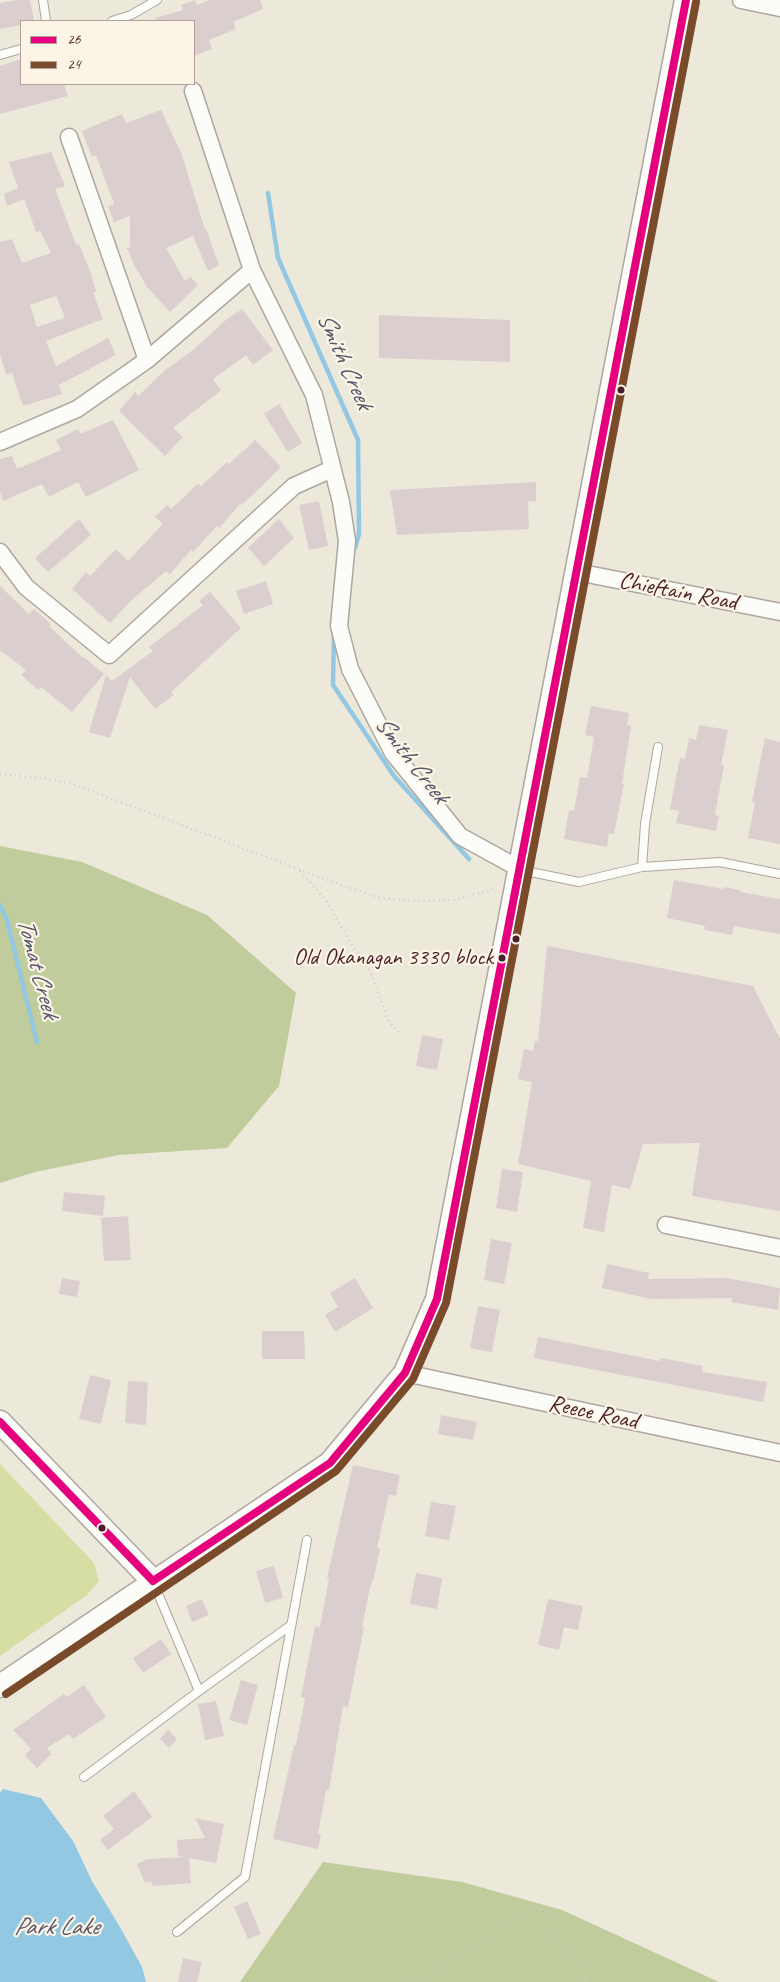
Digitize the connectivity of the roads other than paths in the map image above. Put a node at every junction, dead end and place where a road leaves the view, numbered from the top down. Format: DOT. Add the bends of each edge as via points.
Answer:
graph roads {
  1 [pos="43,0"];
  2 [pos="157,0"];
  3 [pos="686,0"];
  4 [pos="741,0"];
  5 [pos="780,8"];
  6 [pos="46,20"];
  7 [pos="115,20"];
  8 [pos="20,49"];
  9 [pos="0,55"];
  10 [pos="193,91"];
  11 [pos="69,136"];
  12 [pos="252,270"];
  13 [pos="147,360"];
  14 [pos="0,442"];
  15 [pos="332,470"];
  16 [pos="0,552"];
  17 [pos="577,572"];
  18 [pos="780,612"];
  19 [pos="658,747"];
  20 [pos="642,867"];
  21 [pos="520,869"];
  22 [pos="780,874"];
  23 [pos="666,1226"];
  24 [pos="780,1248"];
  25 [pos="405,1373"];
  26 [pos="0,1422"];
  27 [pos="780,1454"];
  28 [pos="307,1540"];
  29 [pos="153,1582"];
  30 [pos="291,1625"];
  31 [pos="0,1686"];
  32 [pos="199,1691"];
  33 [pos="84,1778"];
  34 [pos="177,1932"];
  1 -- 6 [label="lane"];
  2 -- 7 [label="lane"];
  3 -- 17 [label="main road"];
  4 -- 5 [label="street"];
  8 -- 9 [label="lane"];
  10 -- 12 [label="street"];
  11 -- 13 [label="street"];
  12 -- 13 [label="street"];
  12 -- 15 [label="street" via="314,395"];
  13 -- 14 [label="street" via="77,409"];
  15 -- 16 [label="street" via="294,486 109,655 26,587"];
  15 -- 21 [label="street" via="347,541 339,626 350,669 393,753 460,836"];
  17 -- 18 [label="street, Chieftain Road"];
  17 -- 21 [label="main road"];
  19 -- 20 [label="lane" via="645,824"];
  20 -- 21 [label="lane" via="579,882"];
  20 -- 22 [label="lane" via="720,862"];
  21 -- 25 [label="main road" via="437,1299"];
  23 -- 24 [label="street"];
  25 -- 27 [label="street, Reece Road"];
  25 -- 29 [label="main road" via="330,1463"];
  26 -- 29 [label="main road"];
  28 -- 30 [label="lane"];
  29 -- 31 [label="main road"];
  29 -- 32 [label="lane"];
  30 -- 32 [label="lane"];
  30 -- 34 [label="lane" via="246,1877"];
  32 -- 33 [label="lane"];
}
